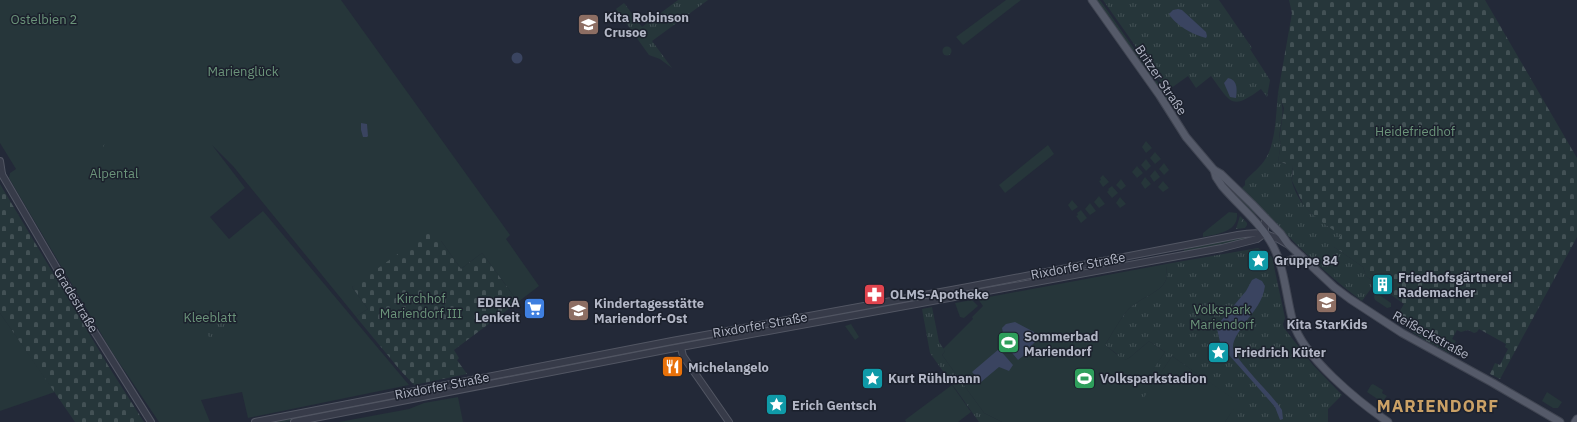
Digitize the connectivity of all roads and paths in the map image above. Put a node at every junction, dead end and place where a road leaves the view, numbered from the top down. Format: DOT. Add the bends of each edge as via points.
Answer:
graph roads {
  1 [pos="1092,0"];
  2 [pos="0,161"];
  3 [pos="1214,170"];
  4 [pos="1,173"];
  5 [pos="1264,218"];
  6 [pos="1266,234"];
  7 [pos="1288,244"];
  8 [pos="1177,248"];
  9 [pos="1301,256"];
  10 [pos="1178,257"];
  11 [pos="1280,264"];
  12 [pos="699,336"];
  13 [pos="701,344"];
  14 [pos="681,348"];
  15 [pos="450,384"];
  16 [pos="452,392"];
  17 [pos="1577,419"];
  18 [pos="151,422"];
  19 [pos="255,422"];
  20 [pos="294,422"];
  21 [pos="729,422"];
  22 [pos="1388,422"];
  23 [pos="1560,422"];
  24 [pos="1575,422"];
  1 -- 3 [label="main road, Britzer Straße" via="1160,96 1184,135"];
  2 -- 4 [label="street, Gradestraße"];
  3 -- 5 [label="main road, Britzer Straße"];
  3 -- 6 [label="main road, Britzer Straße" via="1224,188"];
  4 -- 18 [label="street, Gradestraße" via="91,327"];
  5 -- 6 [label="street, Britzer Straße"];
  5 -- 7 [label="main road, Britzer Straße"];
  6 -- 7 [label="street, Rixdorfer Straße"];
  6 -- 8 [label="street, Rixdorfer Straße" via="1249,233"];
  6 -- 10 [label="street, Rixdorfer Straße" via="1252,241"];
  6 -- 11 [label="main road, Britzer Straße"];
  7 -- 9 [label="main road, Britzer Straße"];
  8 -- 10 [label="street"];
  8 -- 12 [label="street, Rixdorfer Straße"];
  9 -- 11 [label="main road"];
  9 -- 23 [label="main road, Reißeckstraße" via="1334,287 1379,319"];
  10 -- 13 [label="street, Rixdorfer Straße"];
  11 -- 22 [label="main road, Britzer Straße" via="1293,324 1301,340 1334,377"];
  12 -- 13 [label="street"];
  12 -- 15 [label="street, Rixdorfer Straße"];
  13 -- 14 [label="street, Rixdorfer Straße"];
  14 -- 16 [label="street, Rixdorfer Straße"];
  14 -- 21 [label="street" via="683,356"];
  15 -- 16 [label="street"];
  15 -- 19 [label="street, Rixdorfer Straße"];
  16 -- 20 [label="street, Rixdorfer Straße"];
  17 -- 24 [label="main road"];
}
